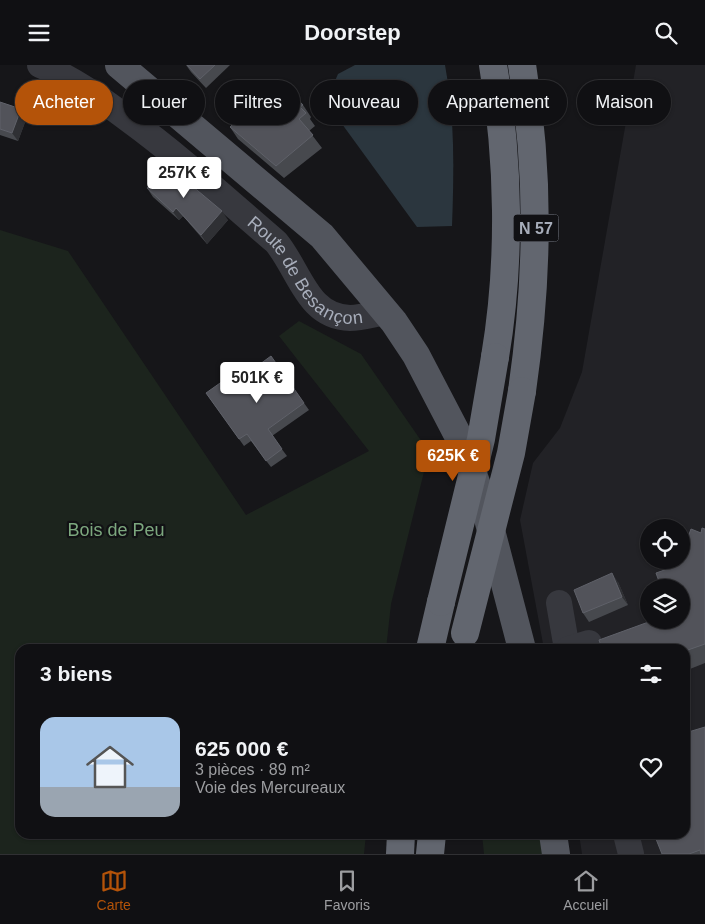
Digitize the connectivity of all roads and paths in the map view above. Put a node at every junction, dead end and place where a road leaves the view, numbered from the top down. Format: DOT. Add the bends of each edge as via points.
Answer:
graph roads {
  1 [pos="40,65"];
  2 [pos="119,65"];
  3 [pos="493,65"];
  4 [pos="522,65"];
  5 [pos="385,312"];
  6 [pos="559,603"];
  7 [pos="463,641"];
  8 [pos="431,644"];
  9 [pos="521,644"];
  10 [pos="574,644"];
  11 [pos="401,839"];
  12 [pos="432,839"];
  13 [pos="554,839"];
  14 [pos="627,839"];
  15 [pos="400,854"];
  16 [pos="430,854"];
  17 [pos="556,854"];
  18 [pos="631,854"];
  1 -- 5 [label="street, Route de Besançon" via="60,73 97,96 165,147 276,242 289,257 310,299 326,313 351,318"];
  2 -- 5 [label="main road" via="322,236"];
  3 -- 8 [label="highway, N 57, bridge" via="502,133 506,219 501,308 473,473"];
  4 -- 7 [label="highway, N 57, bridge" via="532,132 536,221 532,312 509,461"];
  5 -- 9 [label="main road" via="416,355 464,447 487,515"];
  6 -- 10 [label="street"];
  11 -- 15 [label="highway"];
  12 -- 16 [label="highway"];
  13 -- 17 [label="main road"];
  14 -- 18 [label="street"];
}
